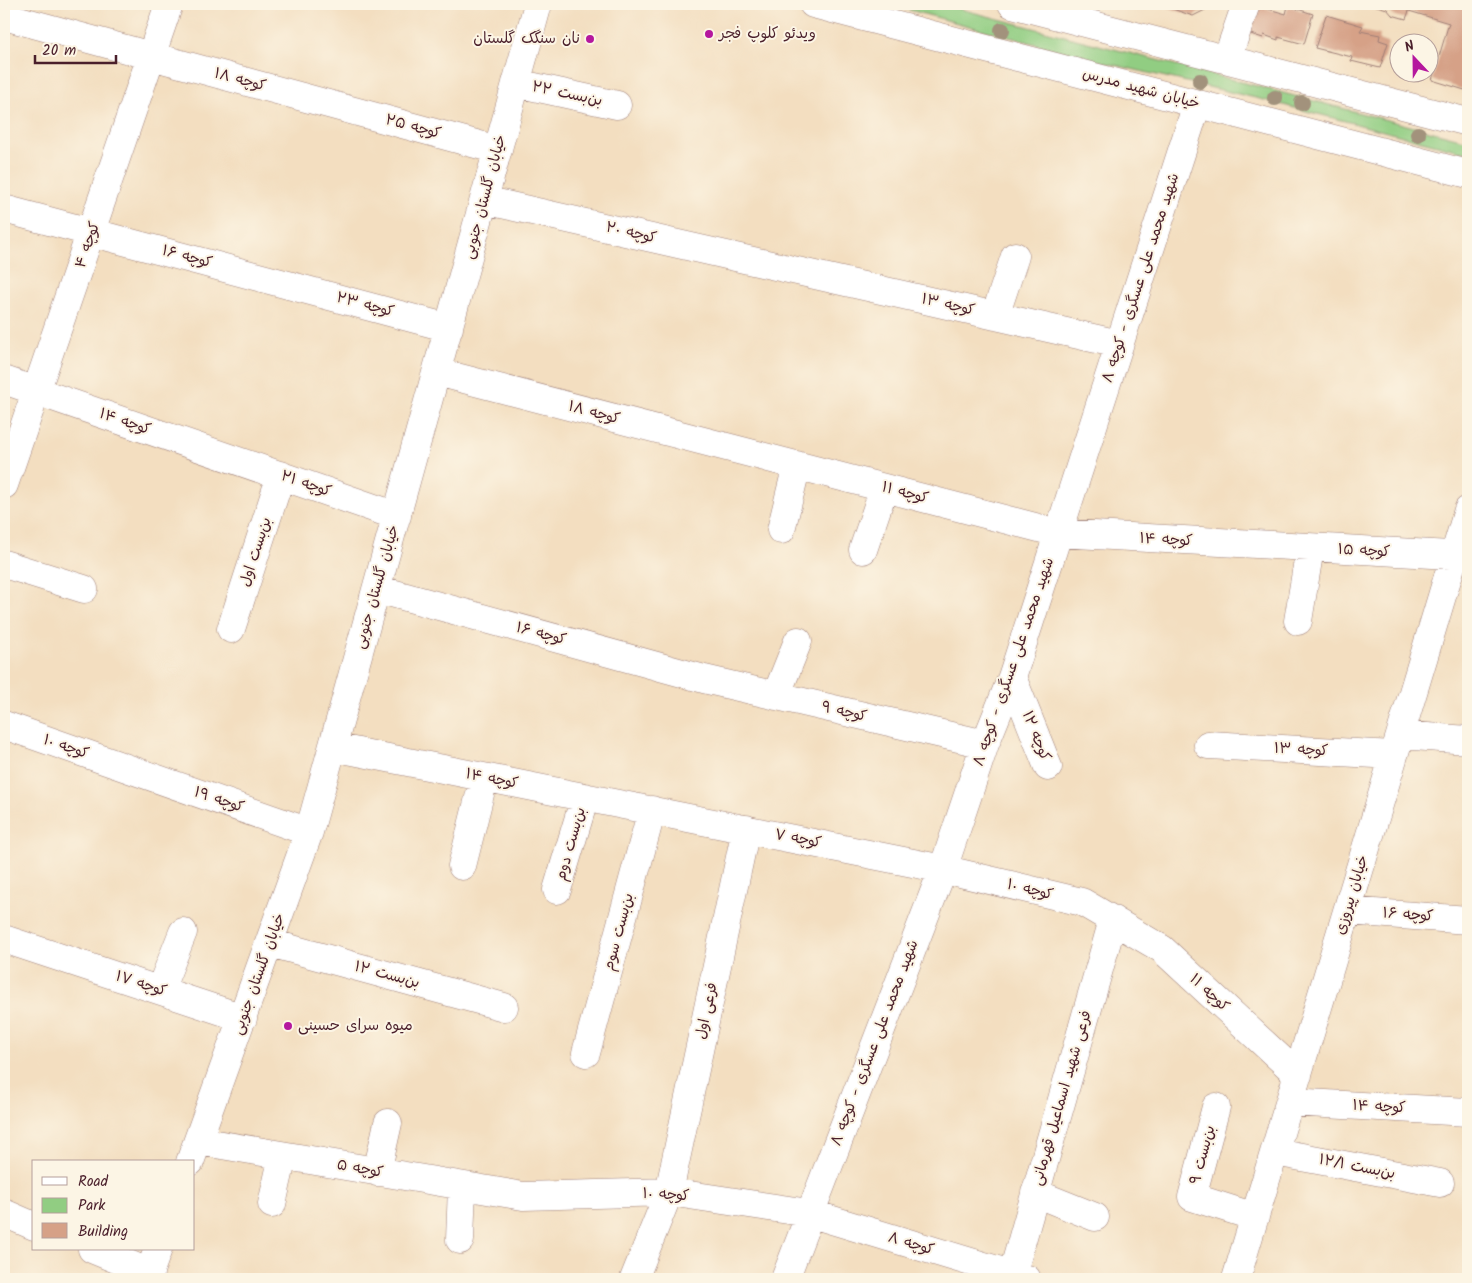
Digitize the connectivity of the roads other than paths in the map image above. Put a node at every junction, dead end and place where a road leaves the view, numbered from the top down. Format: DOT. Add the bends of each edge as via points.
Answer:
graph roads {
  1 [pos="169,4"];
  2 [pos="538,4"];
  3 [pos="813,4"];
  4 [pos="1012,4"];
  5 [pos="1246,4"];
  6 [pos="850,8"];
  7 [pos="4,16"];
  8 [pos="152,56"];
  9 [pos="1227,59"];
  10 [pos="516,83"];
  11 [pos="328,104"];
  12 [pos="1197,104"];
  13 [pos="617,105"];
  14 [pos="1468,122"];
  15 [pos="498,150"];
  16 [pos="1468,174"];
  17 [pos="484,200"];
  18 [pos="4,209"];
  19 [pos="92,232"];
  20 [pos="1015,256"];
  21 [pos="777,266"];
  22 [pos="281,283"];
  23 [pos="995,316"];
  24 [pos="449,328"];
  25 [pos="1119,344"];
  26 [pos="437,372"];
  27 [pos="4,380"];
  28 [pos="36,391"];
  29 [pos="215,452"];
  30 [pos="751,453"];
  31 [pos="797,466"];
  32 [pos="281,475"];
  33 [pos="4,485"];
  34 [pos="884,488"];
  35 [pos="1468,510"];
  36 [pos="397,516"];
  37 [pos="781,530"];
  38 [pos="1058,533"];
  39 [pos="1274,546"];
  40 [pos="1310,548"];
  41 [pos="863,550"];
  42 [pos="1461,556"];
  43 [pos="4,564"];
  44 [pos="84,589"];
  45 [pos="377,589"];
  46 [pos="1298,621"];
  47 [pos="231,629"];
  48 [pos="798,641"];
  49 [pos="1012,677"];
  50 [pos="704,679"];
  51 [pos="776,696"];
  52 [pos="4,725"];
  53 [pos="1468,740"];
  54 [pos="985,744"];
  55 [pos="1397,745"];
  56 [pos="333,746"];
  57 [pos="1208,746"];
  58 [pos="1048,767"];
  59 [pos="129,768"];
  60 [pos="484,778"];
  61 [pos="584,797"];
  62 [pos="652,810"];
  63 [pos="746,829"];
  64 [pos="309,832"];
  65 [pos="462,866"];
  66 [pos="943,869"];
  67 [pos="557,890"];
  68 [pos="1347,911"];
  69 [pos="1113,920"];
  70 [pos="1468,920"];
  71 [pos="183,932"];
  72 [pos="4,939"];
  73 [pos="270,943"];
  74 [pos="160,990"];
  75 [pos="504,1007"];
  76 [pos="243,1018"];
  77 [pos="586,1054"];
  78 [pos="1298,1075"];
  79 [pos="1290,1102"];
  80 [pos="1216,1107"];
  81 [pos="1468,1112"];
  82 [pos="388,1123"];
  83 [pos="194,1152"];
  84 [pos="1275,1152"];
  85 [pos="284,1156"];
  86 [pos="377,1172"];
  87 [pos="1440,1183"];
  88 [pos="462,1186"];
  89 [pos="669,1192"];
  90 [pos="1035,1194"];
  91 [pos="523,1196"];
  92 [pos="272,1204"];
  93 [pos="4,1213"];
  94 [pos="809,1213"];
  95 [pos="1255,1216"];
  96 [pos="1095,1217"];
  97 [pos="32,1225"];
  98 [pos="460,1240"];
  99 [pos="95,1250"];
  100 [pos="152,1267"];
  101 [pos="1017,1278"];
  102 [pos="634,1279"];
  103 [pos="785,1279"];
  104 [pos="1236,1279"];
  1 -- 8 [label="street, کوچه ۴"];
  2 -- 10 [label="street, خیابان گلستان جنوبی"];
  3 -- 6 [label="street, خیابان شهید مدرس"];
  4 -- 9 [label="street"];
  5 -- 9 [label="street"];
  6 -- 12 [label="street, خیابان شهید مدرس"];
  7 -- 8 [label="street"];
  8 -- 11 [label="street, کوچه ۱۸"];
  8 -- 19 [label="street, کوچه ۴"];
  9 -- 14 [label="street"];
  10 -- 13 [label="street, بن‌بست ۲۲"];
  10 -- 15 [label="street, خیابان گلستان جنوبی"];
  11 -- 15 [label="street, کوچه ۲۵"];
  12 -- 16 [label="street, خیابان شهید مدرس"];
  12 -- 25 [label="street, شهید محمد علی عسگری - کوچه ۸"];
  15 -- 17 [label="street, خیابان گلستان جنوبی"];
  17 -- 21 [label="street, کوچه ۲۰"];
  17 -- 24 [label="street, خیابان گلستان جنوبی"];
  18 -- 19 [label="street"];
  19 -- 22 [label="street, کوچه ۱۶"];
  19 -- 28 [label="street, کوچه ۴"];
  20 -- 23 [label="street"];
  21 -- 23 [label="street, کوچه ۱۳"];
  22 -- 24 [label="street, کوچه ۲۳"];
  23 -- 25 [label="street, کوچه ۱۳"];
  24 -- 26 [label="street, خیابان گلستان جنوبی"];
  25 -- 38 [label="street, شهید محمد علی عسگری - کوچه ۸"];
  26 -- 30 [label="street, کوچه ۱۸"];
  26 -- 36 [label="street, خیابان گلستان جنوبی"];
  27 -- 28 [label="street"];
  28 -- 29 [label="street, کوچه ۱۴"];
  28 -- 33 [label="street, کوچه ۴"];
  29 -- 32 [label="street, کوچه ۲۱"];
  30 -- 31 [label="street, کوچه ۱۱"];
  31 -- 34 [label="street, کوچه ۱۱"];
  31 -- 37 [label="street"];
  32 -- 36 [label="street, کوچه ۲۱"];
  32 -- 47 [label="street, بن‌بست اول"];
  34 -- 38 [label="street, کوچه ۱۱"];
  34 -- 41 [label="street"];
  35 -- 42 [label="street, خیابان پیروزی"];
  36 -- 45 [label="street, خیابان گلستان جنوبی"];
  38 -- 39 [label="street, کوچه ۱۴"];
  38 -- 49 [label="street, شهید محمد علی عسگری - کوچه ۸"];
  39 -- 40 [label="street, کوچه ۱۵"];
  40 -- 42 [label="street, کوچه ۱۵"];
  40 -- 46 [label="street"];
  42 -- 55 [label="street, خیابان پیروزی"];
  43 -- 44 [label="street"];
  45 -- 50 [label="street, کوچه ۱۶"];
  45 -- 56 [label="street, خیابان گلستان جنوبی"];
  48 -- 51 [label="street"];
  49 -- 54 [label="street, شهید محمد علی عسگری - کوچه ۸"];
  49 -- 58 [label="street, کوچه ۱۲"];
  50 -- 51 [label="street, کوچه ۹"];
  51 -- 54 [label="street, کوچه ۹"];
  52 -- 59 [label="street, کوچه ۱۰"];
  53 -- 55 [label="street"];
  54 -- 66 [label="street, شهید محمد علی عسگری - کوچه ۸"];
  55 -- 57 [label="street, کوچه ۱۳"];
  55 -- 68 [label="street, خیابان پیروزی"];
  56 -- 60 [label="street, کوچه ۱۴"];
  56 -- 64 [label="street, خیابان گلستان جنوبی"];
  59 -- 64 [label="street, کوچه ۱۹"];
  60 -- 61 [label="street, کوچه ۱۴"];
  60 -- 65 [label="street"];
  61 -- 62 [label="street, کوچه ۱۴"];
  61 -- 67 [label="street, بن‌بست دوم"];
  62 -- 63 [label="street, کوچه ۷"];
  62 -- 77 [label="street, بن‌بست سوم"];
  63 -- 66 [label="street, کوچه ۷"];
  63 -- 89 [label="street, فرعی اول"];
  64 -- 73 [label="street, خیابان گلستان جنوبی"];
  66 -- 69 [label="street, کوچه ۱۰" via="1082,902"];
  66 -- 94 [label="street, شهید محمد علی عسگری - کوچه ۸"];
  68 -- 70 [label="street, کوچه ۱۶"];
  68 -- 78 [label="street, خیابان پیروزی"];
  69 -- 78 [label="street, کوچه ۱۱" via="1162,949"];
  69 -- 90 [label="street, فرعی شهید اسماعیل قهرمانی"];
  71 -- 74 [label="street"];
  72 -- 74 [label="street, کوچه ۱۷"];
  73 -- 75 [label="street, بن‌بست ۱۲"];
  73 -- 76 [label="street, خیابان گلستان جنوبی"];
  74 -- 76 [label="street, کوچه ۱۷"];
  76 -- 83 [label="street, خیابان گلستان جنوبی"];
  78 -- 79 [label="street, خیابان پیروزی"];
  79 -- 81 [label="street, کوچه ۱۴"];
  79 -- 84 [label="street, خیابان پیروزی"];
  80 -- 95 [label="street, بن‌بست ۹" via="1192,1197"];
  82 -- 86 [label="street"];
  83 -- 85 [label="street, کوچه ۵"];
  84 -- 87 [label="street, بن‌بست ۱۲/۱"];
  84 -- 95 [label="street, خیابان پیروزی"];
  85 -- 86 [label="street, کوچه ۵"];
  85 -- 92 [label="street"];
  86 -- 88 [label="street, کوچه ۵"];
  88 -- 91 [label="street, کوچه ۵"];
  88 -- 98 [label="street"];
  89 -- 91 [label="street, کوچه ۱۰"];
  89 -- 94 [label="street, کوچه ۱۰"];
  89 -- 102 [label="street, فرعی اول"];
  90 -- 96 [label="street"];
  90 -- 101 [label="street, فرعی شهید اسماعیل قهرمانی"];
  93 -- 97 [label="street"];
  94 -- 101 [label="street, کوچه ۸"];
  94 -- 103 [label="street"];
  95 -- 104 [label="street, خیابان پیروزی"];
  99 -- 100 [label="street"];
}
